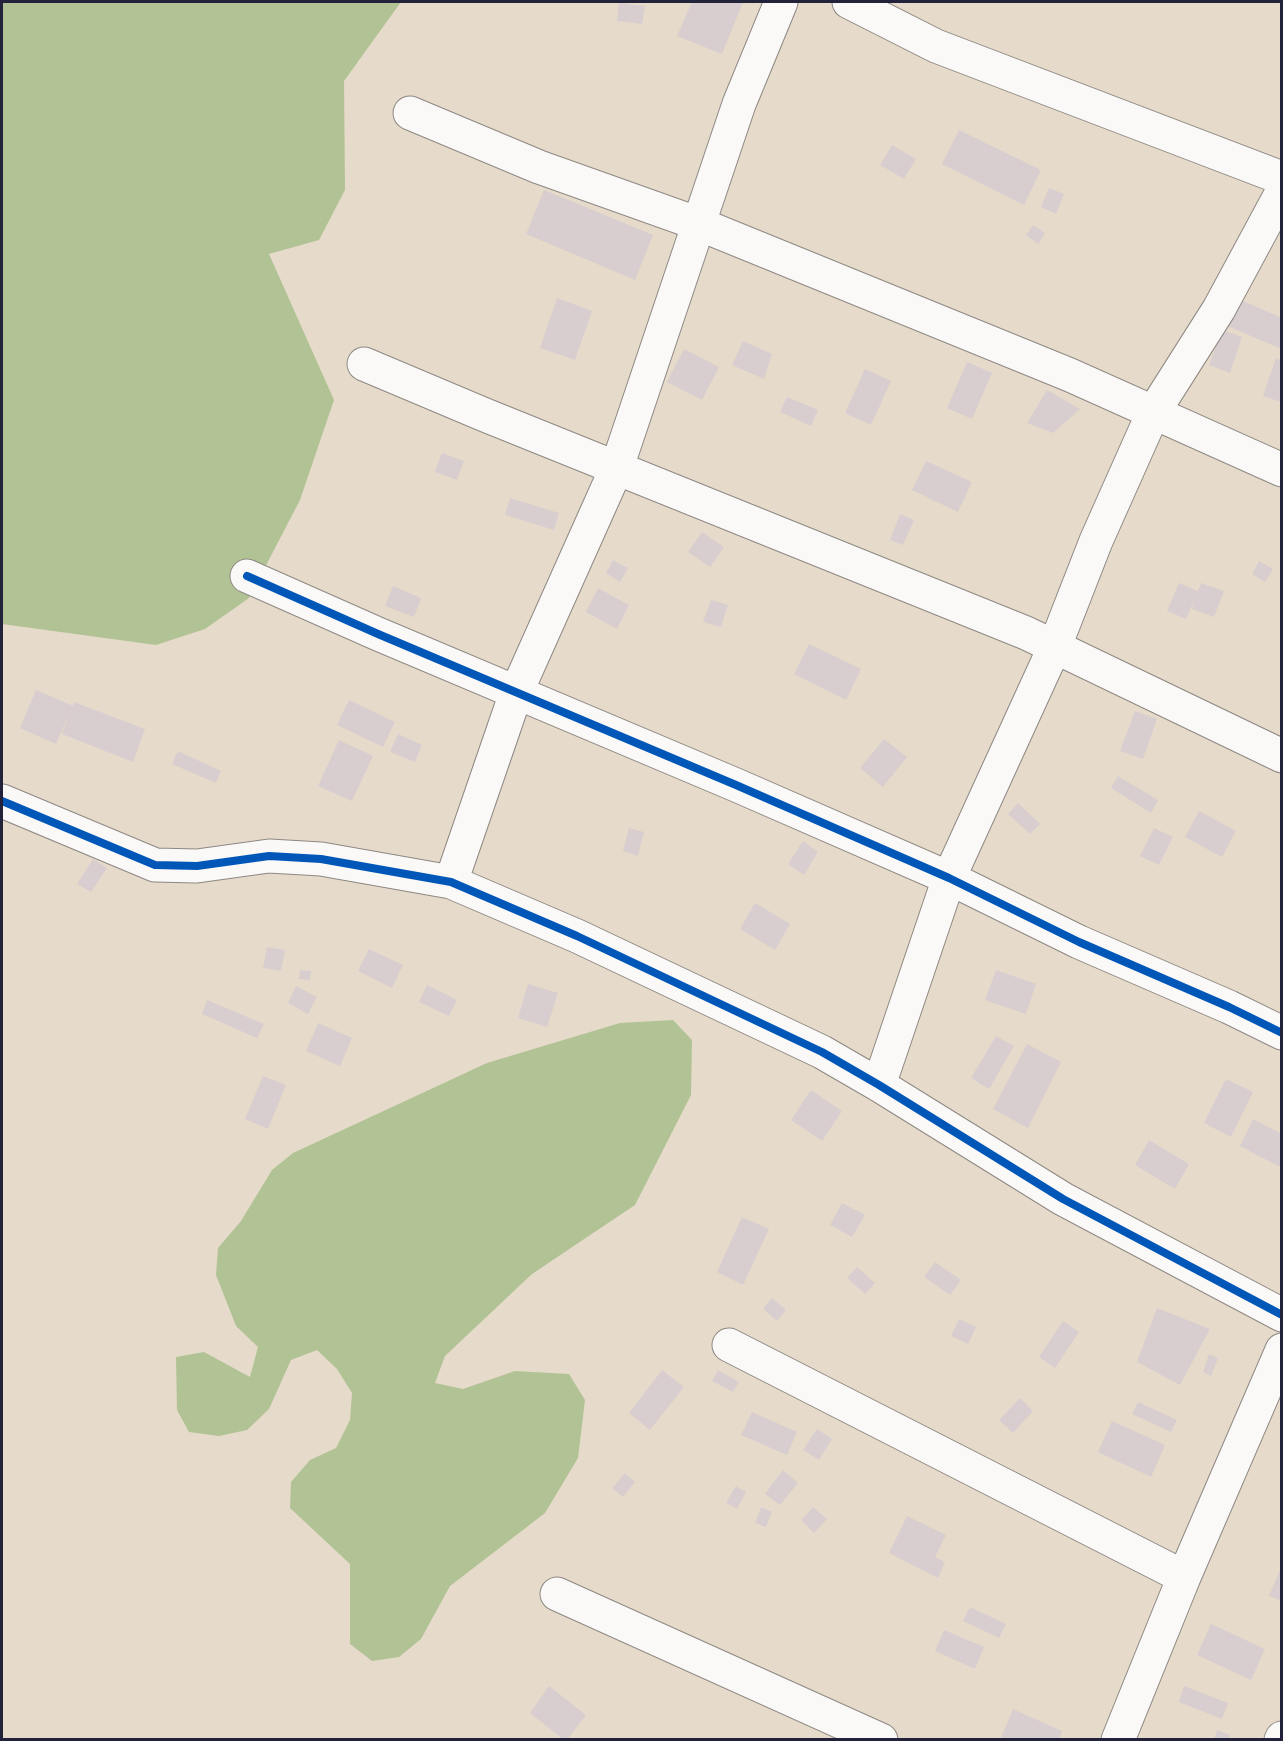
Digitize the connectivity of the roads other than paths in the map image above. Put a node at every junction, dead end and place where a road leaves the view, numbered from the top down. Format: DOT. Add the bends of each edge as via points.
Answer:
graph roads {
  1 [pos="781,2"];
  2 [pos="849,2"];
  3 [pos="410,113"];
  4 [pos="1281,178"];
  5 [pos="1281,192"];
  6 [pos="699,224"];
  7 [pos="364,364"];
  8 [pos="1153,413"];
  9 [pos="617,466"];
  10 [pos="1281,470"];
  11 [pos="247,576"];
  12 [pos="1055,646"];
  13 [pos="516,693"];
  14 [pos="1281,756"];
  15 [pos="2,801"];
  16 [pos="950,878"];
  17 [pos="451,882"];
  18 [pos="1281,1034"];
  19 [pos="879,1085"];
  20 [pos="1281,1314"];
  21 [pos="729,1345"];
  22 [pos="1281,1350"];
  23 [pos="1184,1577"];
  24 [pos="557,1594"];
  25 [pos="881,1740"];
  26 [pos="1118,1740"];
  1 -- 6 [label="street" via="739,104"];
  2 -- 4 [label="street" via="936,46"];
  3 -- 6 [label="street" via="539,167"];
  5 -- 8 [label="street" via="1219,309"];
  6 -- 8 [label="street"];
  6 -- 9 [label="street"];
  7 -- 9 [label="street"];
  8 -- 10 [label="street"];
  8 -- 12 [label="street"];
  9 -- 12 [label="street"];
  9 -- 13 [label="street"];
  11 -- 13 [label="street"];
  12 -- 14 [label="street"];
  12 -- 16 [label="street"];
  13 -- 16 [label="street"];
  13 -- 17 [label="street"];
  15 -- 17 [label="street" via="155,865 197,866 279,856 321,859"];
  16 -- 18 [label="street"];
  16 -- 19 [label="street"];
  17 -- 19 [label="street" via="770,1026"];
  19 -- 20 [label="street" via="1064,1199"];
  21 -- 23 [label="street"];
  22 -- 23 [label="street"];
  23 -- 26 [label="street"];
  24 -- 25 [label="street"];
}
